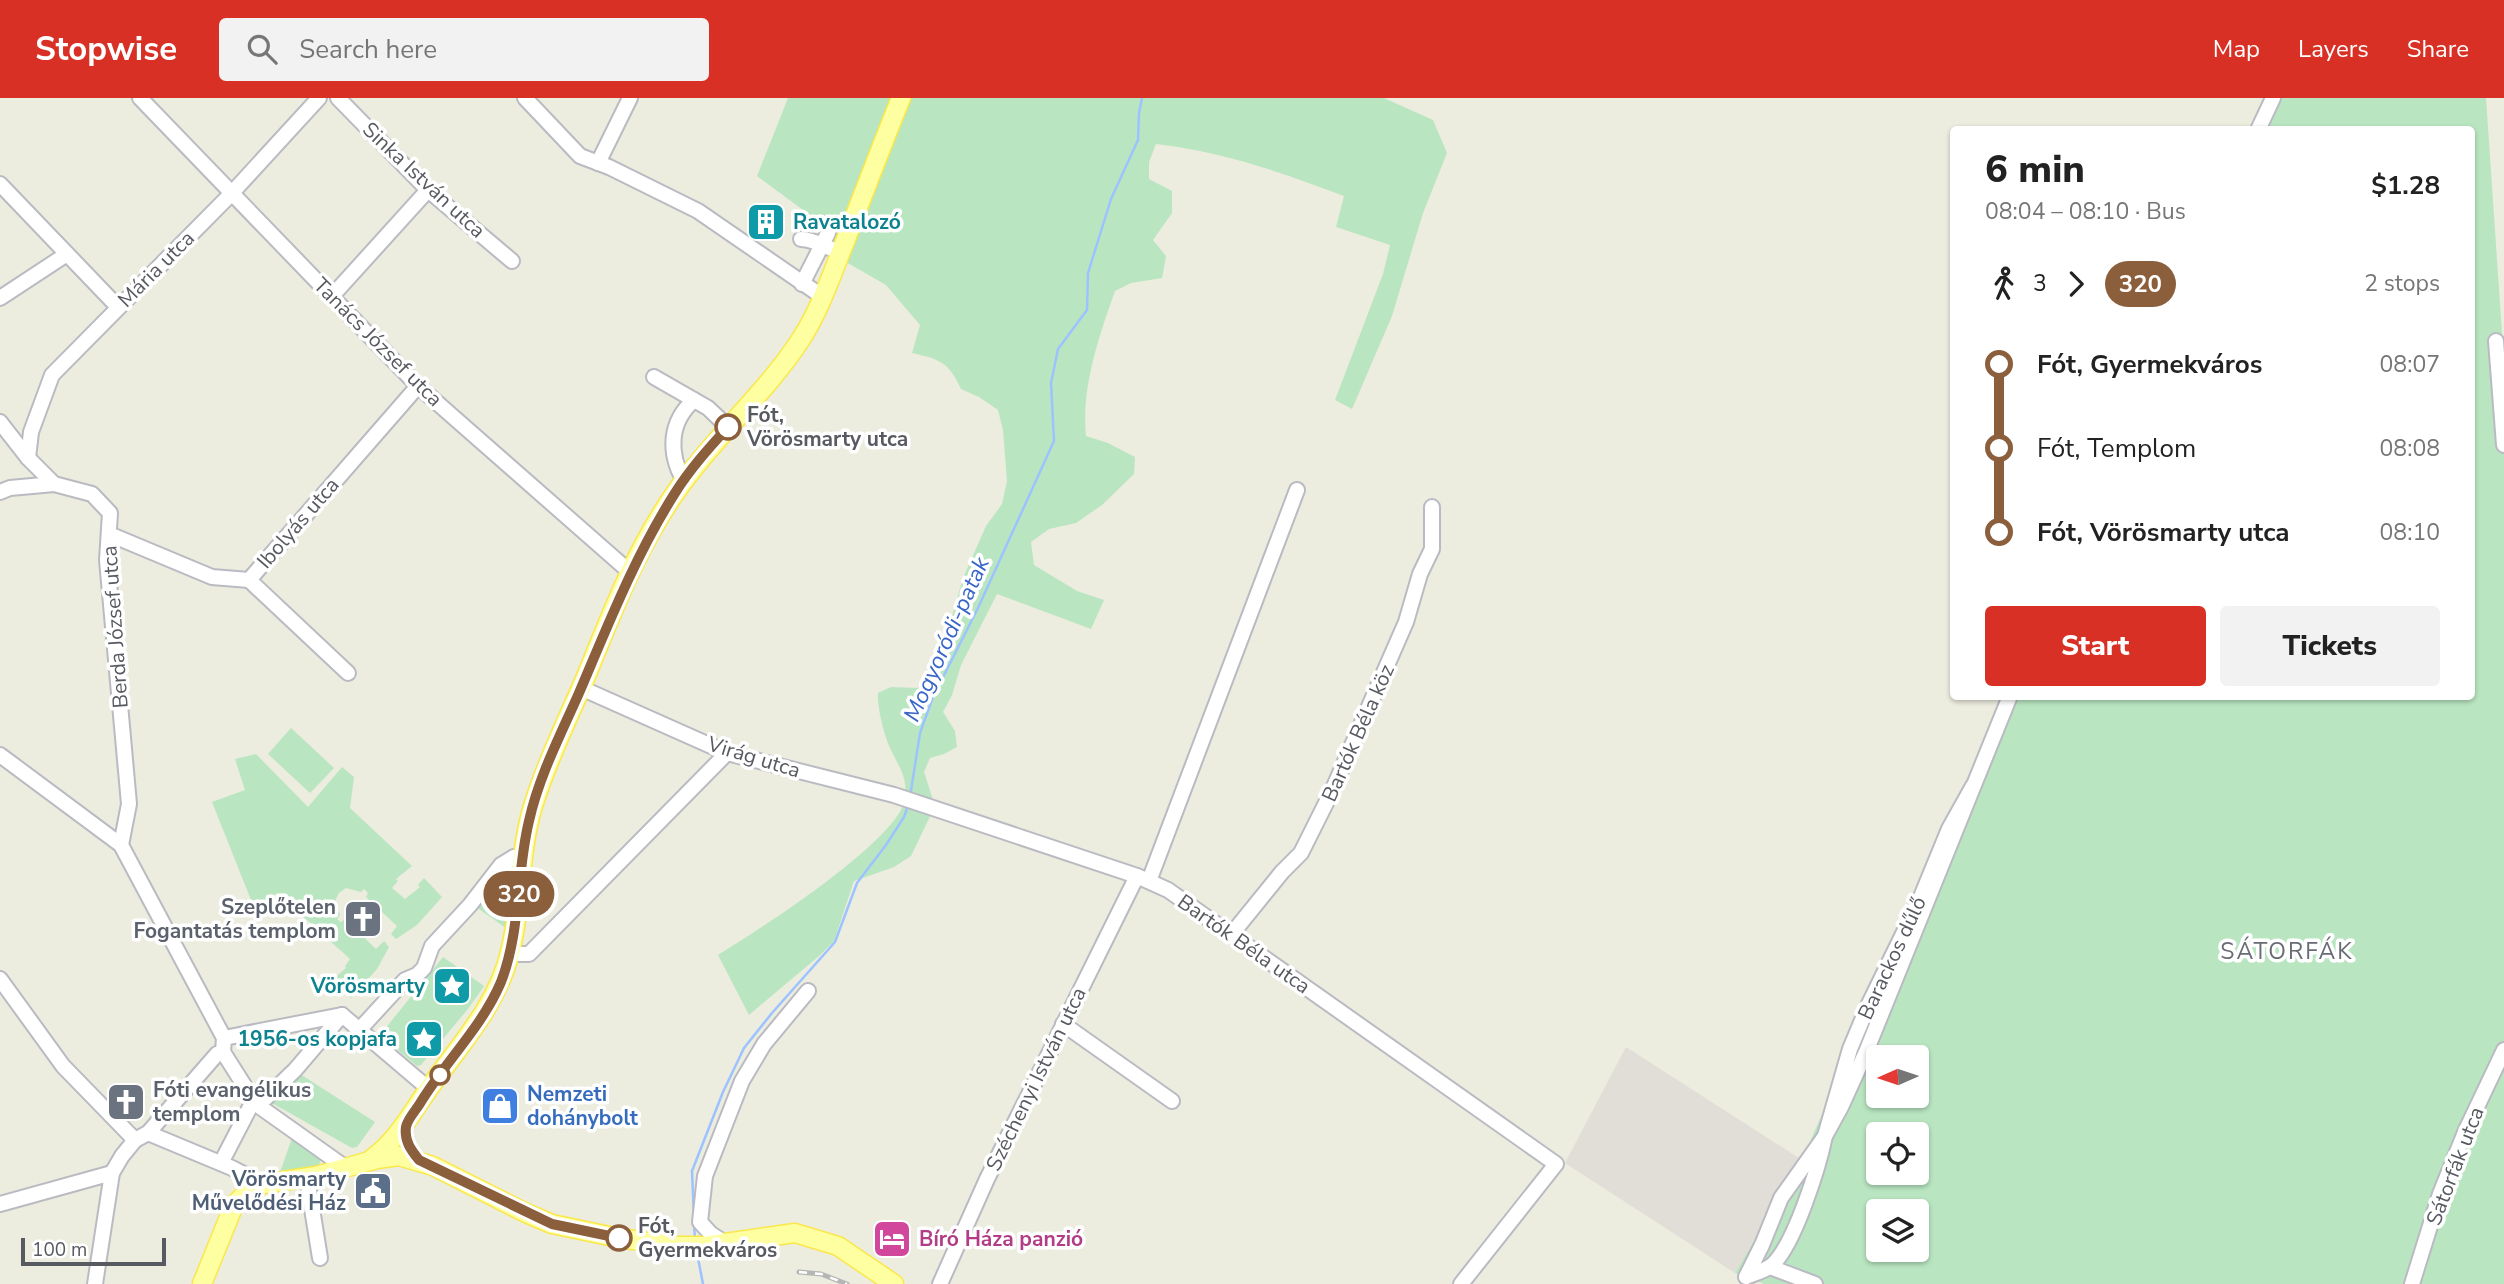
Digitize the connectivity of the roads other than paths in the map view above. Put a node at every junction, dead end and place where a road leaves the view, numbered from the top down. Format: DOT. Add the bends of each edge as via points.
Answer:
graph roads {
  1 [pos="140,98"];
  2 [pos="319,98"];
  3 [pos="338,98"];
  4 [pos="525,98"];
  5 [pos="630,98"];
  6 [pos="901,98"];
  7 [pos="2273,98"];
  8 [pos="2260,126"];
  9 [pos="598,163"];
  10 [pos="0,184"];
  11 [pos="428,190"];
  12 [pos="232,194"];
  13 [pos="825,238"];
  14 [pos="802,239"];
  15 [pos="841,252"];
  16 [pos="67,254"];
  17 [pos="512,261"];
  18 [pos="802,284"];
  19 [pos="332,296"];
  20 [pos="823,297"];
  21 [pos="0,298"];
  22 [pos="118,306"];
  23 [pos="2496,341"];
  24 [pos="654,377"];
  25 [pos="418,386"];
  26 [pos="694,400"];
  27 [pos="0,422"];
  28 [pos="728,427"];
  29 [pos="2504,445"];
  30 [pos="28,458"];
  31 [pos="684,481"];
  32 [pos="54,484"];
  33 [pos="1297,490"];
  34 [pos="0,492"];
  35 [pos="1432,507"];
  36 [pos="109,534"];
  37 [pos="631,573"];
  38 [pos="249,580"];
  39 [pos="348,673"];
  40 [pos="581,688"];
  41 [pos="2008,700"];
  42 [pos="727,753"];
  43 [pos="0,755"];
  44 [pos="904,798"];
  45 [pos="121,845"];
  46 [pos="523,856"];
  47 [pos="1143,878"];
  48 [pos="1231,935"];
  49 [pos="510,954"];
  50 [pos="0,979"];
  51 [pos="808,991"];
  52 [pos="342,1015"];
  53 [pos="1063,1024"];
  54 [pos="360,1029"];
  55 [pos="223,1045"];
  56 [pos="2504,1050"];
  57 [pos="429,1088"];
  58 [pos="1172,1101"];
  59 [pos="256,1104"];
  60 [pos="142,1136"];
  61 [pos="1825,1136"];
  62 [pos="403,1138"];
  63 [pos="369,1161"];
  64 [pos="221,1163"];
  65 [pos="346,1168"];
  66 [pos="113,1173"];
  67 [pos="307,1178"];
  68 [pos="263,1184"];
  69 [pos="0,1204"];
  70 [pos="725,1243"];
  71 [pos="320,1258"];
  72 [pos="1770,1266"];
  73 [pos="1750,1281"];
  74 [pos="95,1284"];
  75 [pos="202,1284"];
  76 [pos="894,1284"];
  77 [pos="940,1284"];
  78 [pos="1461,1284"];
  79 [pos="1815,1284"];
  80 [pos="2412,1284"];
  1 -- 12 [label="street, Tanács József utca"];
  2 -- 12 [label="street, Mária utca"];
  3 -- 11 [label="street, Sinka István utca"];
  4 -- 9 [label="street" via="580,156"];
  5 -- 9 [label="street"];
  6 -- 15 [label="main road"];
  7 -- 8 [label="street"];
  9 -- 18 [label="street" via="698,211"];
  10 -- 16 [label="street"];
  11 -- 17 [label="street, Sinka István utca"];
  11 -- 19 [label="street"];
  12 -- 19 [label="street, Tanács József utca"];
  12 -- 22 [label="street, Mária utca"];
  13 -- 14 [label="street"];
  13 -- 15 [label="street"];
  13 -- 18 [label="street"];
  15 -- 20 [label="main road"];
  16 -- 21 [label="street"];
  16 -- 22 [label="street"];
  18 -- 20 [label="street"];
  19 -- 25 [label="street, Tanács József utca"];
  20 -- 28 [label="main road" via="801,339"];
  22 -- 30 [label="street, Mária utca" via="52,375 30,432"];
  23 -- 29 [label="street"];
  24 -- 26 [label="street"];
  25 -- 37 [label="street, Tanács József utca"];
  25 -- 38 [label="street, Ibolyás utca"];
  26 -- 28 [label="street"];
  26 -- 31 [label="street" via="678,419 674,438 674,463"];
  27 -- 30 [label="street"];
  28 -- 31 [label="main road"];
  30 -- 32 [label="street"];
  31 -- 37 [label="main road"];
  32 -- 34 [label="street"];
  32 -- 36 [label="street, Berda József utca" via="92,494 110,513"];
  33 -- 47 [label="street, Széchenyi István utca"];
  35 -- 48 [label="street, Bartók Béla köz" via="1432,549 1406,622 1333,789 1301,853"];
  36 -- 38 [label="street, Ibolyás utca" via="212,578"];
  36 -- 45 [label="street, Berda József utca" via="107,560 129,804"];
  37 -- 40 [label="main road"];
  38 -- 39 [label="street"];
  40 -- 42 [label="street, Virág utca"];
  40 -- 46 [label="main road" via="535,799"];
  41 -- 61 [label="street, Barackos dűlő" via="1973,786 1868,1006 1850,1049"];
  42 -- 44 [label="street, Virág utca"];
  42 -- 49 [label="street" via="529,954"];
  43 -- 45 [label="street"];
  44 -- 47 [label="street, Bartók Béla utca"];
  45 -- 55 [label="street"];
  46 -- 49 [label="main road"];
  46 -- 54 [label="street" via="501,865 432,946 424,968 405,980"];
  47 -- 48 [label="street, Bartók Béla utca" via="1168,890"];
  47 -- 53 [label="street, Széchenyi István utca"];
  48 -- 78 [label="street, Bartók Béla utca" via="1556,1164"];
  49 -- 57 [label="main road" via="484,1011"];
  50 -- 60 [label="street" via="63,1066"];
  51 -- 70 [label="street" via="764,1044 742,1081 705,1177 700,1222"];
  52 -- 54 [label="street"];
  52 -- 55 [label="street"];
  52 -- 59 [label="street" via="295,1070"];
  53 -- 58 [label="street"];
  53 -- 77 [label="street, Széchenyi István utca"];
  54 -- 57 [label="street"];
  55 -- 59 [label="street"];
  55 -- 60 [label="street"];
  56 -- 80 [label="street, Sátorfák utca" via="2440,1194"];
  57 -- 62 [label="main road"];
  59 -- 64 [label="street" via="250,1107"];
  59 -- 65 [label="street"];
  60 -- 64 [label="street"];
  60 -- 66 [label="street"];
  61 -- 72 [label="street, Barackos dűlő" via="1802,1210"];
  61 -- 73 [label="street, Barackos dűlő" via="1781,1198"];
  62 -- 63 [label="main road"];
  62 -- 63 [label="main road"];
  62 -- 70 [label="main road" via="419,1160 552,1224 661,1245"];
  63 -- 65 [label="main road"];
  64 -- 68 [label="street"];
  65 -- 67 [label="main road"];
  66 -- 69 [label="street"];
  66 -- 74 [label="street"];
  67 -- 68 [label="main road"];
  67 -- 71 [label="street"];
  68 -- 75 [label="main road" via="234,1206"];
  70 -- 76 [label="main road" via="775,1234 807,1235 838,1246"];
  72 -- 73 [label="street, Barackos dűlő"];
  72 -- 79 [label="street"];
}
